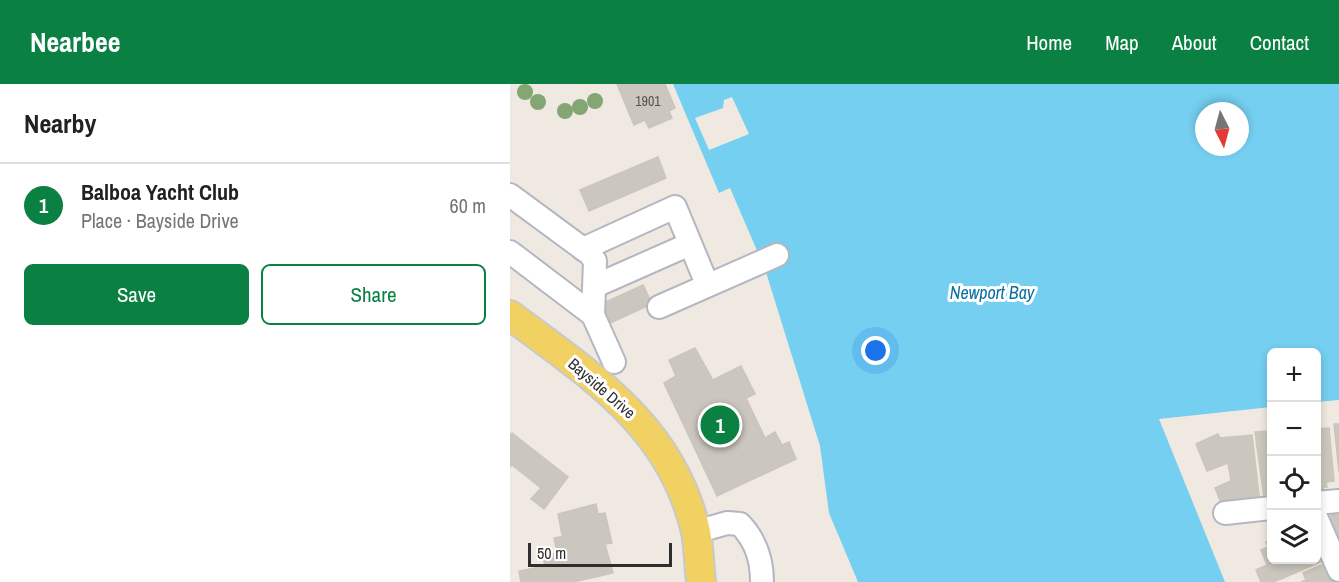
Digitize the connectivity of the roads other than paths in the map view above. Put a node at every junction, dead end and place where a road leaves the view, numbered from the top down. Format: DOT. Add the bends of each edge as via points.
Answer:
graph roads {
  1 [pos="510,195"];
  2 [pos="690,244"];
  3 [pos="583,249"];
  4 [pos="510,252"];
  5 [pos="777,255"];
  6 [pos="707,284"];
  7 [pos="595,286"];
  8 [pos="659,307"];
  9 [pos="510,315"];
  10 [pos="593,315"];
  11 [pos="614,362"];
  12 [pos="1339,501"];
  13 [pos="1321,503"];
  14 [pos="1267,509"];
  15 [pos="1226,513"];
  16 [pos="1321,526"];
  17 [pos="696,532"];
  18 [pos="1339,570"];
  19 [pos="701,582"];
  20 [pos="762,582"];
  1 -- 3 [label="street"];
  2 -- 3 [label="street" via="675,207"];
  2 -- 6 [label="street"];
  2 -- 7 [label="street"];
  3 -- 7 [label="street" via="595,261"];
  4 -- 10 [label="street"];
  5 -- 6 [label="street"];
  6 -- 8 [label="street"];
  7 -- 10 [label="street"];
  9 -- 17 [label="main road, Bayside Drive" via="597,380 653,437 680,485"];
  10 -- 11 [label="street"];
  12 -- 13 [label="street"];
  14 -- 15 [label="street"];
  16 -- 18 [label="street"];
  17 -- 19 [label="main road, Bayside Drive"];
  17 -- 20 [label="street" via="727,523 740,524 750,535 762,564"];
}
